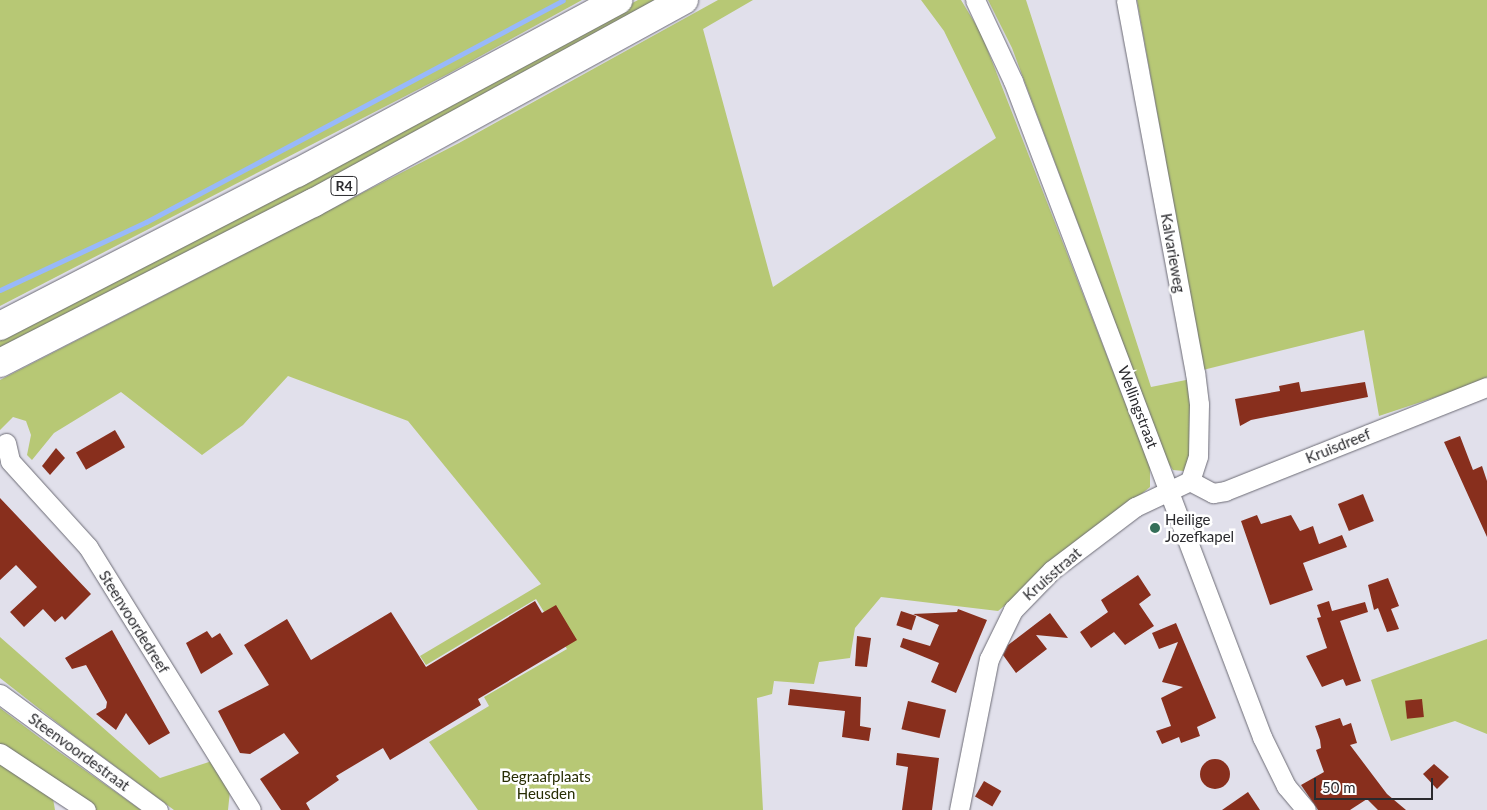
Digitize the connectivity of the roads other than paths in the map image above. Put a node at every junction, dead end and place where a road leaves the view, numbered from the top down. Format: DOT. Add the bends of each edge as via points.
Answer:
graph roads {
  1 [pos="618,0"];
  2 [pos="684,0"];
  3 [pos="975,0"];
  4 [pos="1126,0"];
  5 [pos="0,326"];
  6 [pos="0,363"];
  7 [pos="1487,387"];
  8 [pos="6,443"];
  9 [pos="1190,481"];
  10 [pos="1167,490"];
  11 [pos="0,694"];
  12 [pos="0,753"];
  13 [pos="245,808"];
  14 [pos="86,810"];
  15 [pos="158,810"];
  16 [pos="959,810"];
  17 [pos="1306,810"];
  1 -- 5 [label="highway, R4" via="297,173"];
  2 -- 6 [label="highway, R4" via="313,203"];
  3 -- 10 [label="street, Wellingstraat" via="1013,81"];
  4 -- 9 [label="street, Kalvarieweg" via="1199,404 1200,436"];
  7 -- 9 [label="street, Kruisdreef" via="1224,491 1213,493"];
  8 -- 13 [label="street, Steenvoordedreef" via="10,461 88,547"];
  9 -- 10 [label="street"];
  10 -- 16 [label="street, Kruisstraat" via="1135,507 1052,570 1014,610 989,660"];
  10 -- 17 [label="street, Wellingstraat" via="1273,764 1290,792"];
  11 -- 15 [label="street, Steenvoordestraat"];
  12 -- 14 [label="street"];
}
